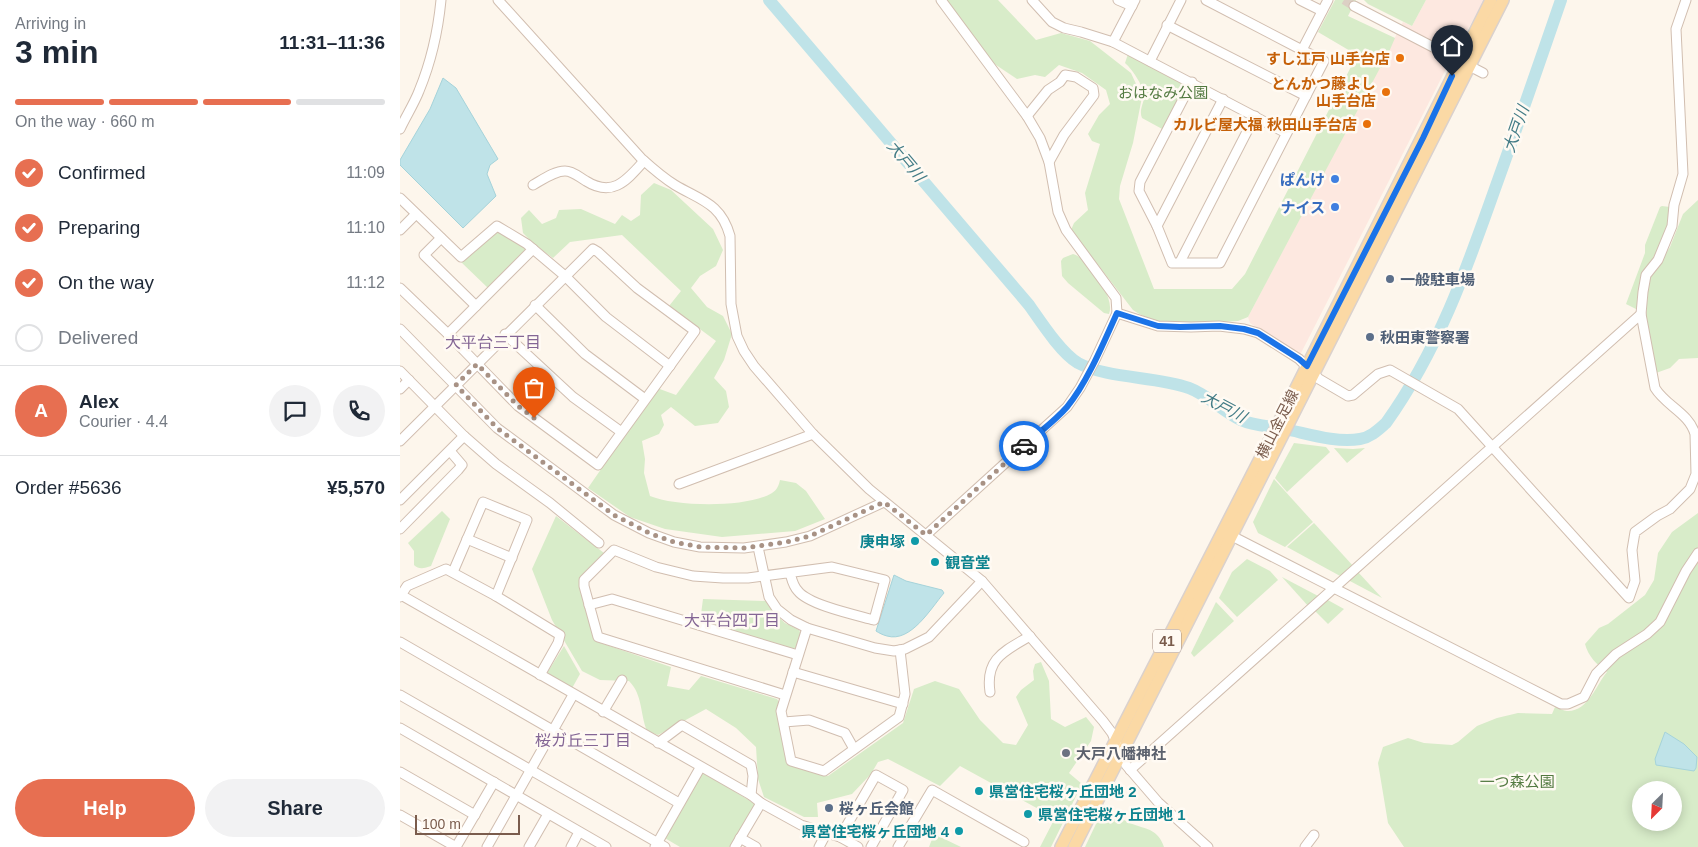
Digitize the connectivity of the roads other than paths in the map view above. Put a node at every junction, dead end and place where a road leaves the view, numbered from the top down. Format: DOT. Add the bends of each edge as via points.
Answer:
graph roads {
  1 [pos="441,0"];
  2 [pos="498,0"];
  3 [pos="941,0"];
  4 [pos="1032,0"];
  5 [pos="1118,0"];
  6 [pos="1181,0"];
  7 [pos="1206,0"];
  8 [pos="1300,0"];
  9 [pos="1328,0"];
  10 [pos="1491,0"];
  11 [pos="1503,0"];
  12 [pos="1686,0"];
  13 [pos="1133,3"];
  14 [pos="1354,6"];
  15 [pos="1322,11"];
  16 [pos="1167,24"];
  17 [pos="1112,42"];
  18 [pos="1302,50"];
  19 [pos="1150,61"];
  20 [pos="1465,63"];
  21 [pos="1483,73"];
  22 [pos="1192,82"];
  23 [pos="1306,96"];
  24 [pos="1223,99"];
  25 [pos="1027,116"];
  26 [pos="1255,116"];
  27 [pos="400,129"];
  28 [pos="1286,132"];
  29 [pos="644,161"];
  30 [pos="1049,162"];
  31 [pos="533,185"];
  32 [pos="400,198"];
  33 [pos="416,214"];
  34 [pos="1157,226"];
  35 [pos="400,230"];
  36 [pos="441,238"];
  37 [pos="533,249"];
  38 [pos="1180,262"];
  39 [pos="565,276"];
  40 [pos="400,288"];
  41 [pos="535,305"];
  42 [pos="476,306"];
  43 [pos="1117,313"];
  44 [pos="1641,314"];
  45 [pos="400,329"];
  46 [pos="448,334"];
  47 [pos="505,334"];
  48 [pos="477,364"];
  49 [pos="670,366"];
  50 [pos="1310,370"];
  51 [pos="400,371"];
  52 [pos="409,380"];
  53 [pos="456,385"];
  54 [pos="400,389"];
  55 [pos="645,399"];
  56 [pos="434,405"];
  57 [pos="620,431"];
  58 [pos="813,434"];
  59 [pos="464,436"];
  60 [pos="400,441"];
  61 [pos="1493,446"];
  62 [pos="450,451"];
  63 [pos="1697,475"];
  64 [pos="679,484"];
  65 [pos="400,500"];
  66 [pos="884,502"];
  67 [pos="400,529"];
  68 [pos="1227,534"];
  69 [pos="926,535"];
  70 [pos="467,539"];
  71 [pos="599,543"];
  72 [pos="758,547"];
  73 [pos="1698,552"];
  74 [pos="512,558"];
  75 [pos="453,572"];
  76 [pos="790,573"];
  77 [pos="764,576"];
  78 [pos="982,581"];
  79 [pos="1335,587"];
  80 [pos="400,596"];
  81 [pos="496,596"];
  82 [pos="589,605"];
  83 [pos="807,628"];
  84 [pos="1030,636"];
  85 [pos="400,642"];
  86 [pos="900,650"];
  87 [pos="798,655"];
  88 [pos="793,672"];
  89 [pos="540,675"];
  90 [pos="622,680"];
  91 [pos="990,692"];
  92 [pos="400,695"];
  93 [pos="574,695"];
  94 [pos="785,695"];
  95 [pos="902,704"];
  96 [pos="603,712"];
  97 [pos="784,722"];
  98 [pos="400,728"];
  99 [pos="554,731"];
  100 [pos="1116,741"];
  101 [pos="658,743"];
  102 [pos="854,749"];
  103 [pos="1121,756"];
  104 [pos="700,768"];
  105 [pos="531,770"];
  106 [pos="1130,770"];
  107 [pos="400,772"];
  108 [pos="494,782"];
  109 [pos="750,795"];
  110 [pos="517,796"];
  111 [pos="679,803"];
  112 [pos="761,803"];
  113 [pos="548,814"];
  114 [pos="400,815"];
  115 [pos="475,815"];
  116 [pos="580,832"];
  117 [pos="827,832"];
  118 [pos="1314,835"];
  119 [pos="840,837"];
  120 [pos="740,838"];
  121 [pos="1024,842"];
  122 [pos="659,846"];
  123 [pos="854,846"];
  124 [pos="456,847"];
  125 [pos="487,847"];
  126 [pos="529,847"];
  127 [pos="571,847"];
  128 [pos="606,847"];
  129 [pos="735,847"];
  130 [pos="756,847"];
  131 [pos="819,847"];
  132 [pos="871,847"];
  133 [pos="898,847"];
  134 [pos="1061,847"];
  135 [pos="1074,847"];
  136 [pos="1208,847"];
  137 [pos="1306,847"];
  1 -- 27 [label="street" via="433,49 419,91"];
  2 -- 29 [label="street"];
  3 -- 25 [label="street"];
  4 -- 17 [label="street" via="1052,22"];
  5 -- 13 [label="street"];
  6 -- 16 [label="street"];
  7 -- 18 [label="street"];
  8 -- 15 [label="street"];
  9 -- 15 [label="street"];
  10 -- 20 [label="main road, 横山金足線 / 41"];
  11 -- 20 [label="main road, 横山金足線 / 41"];
  12 -- 44 [label="street" via="1676,29 1684,174 1666,243 1646,275"];
  13 -- 17 [label="street"];
  14 -- 20 [label="street"];
  15 -- 18 [label="street"];
  16 -- 19 [label="street"];
  16 -- 23 [label="street"];
  17 -- 19 [label="street"];
  18 -- 23 [label="street" via="1324,62"];
  19 -- 22 [label="street"];
  20 -- 21 [label="street"];
  20 -- 50 [label="main road, 横山金足線 / 41" via="1423,138"];
  22 -- 24 [label="street"];
  22 -- 34 [label="street" via="1140,182 1139,191"];
  23 -- 28 [label="street"];
  24 -- 26 [label="street"];
  24 -- 34 [label="street"];
  25 -- 30 [label="street"];
  25 -- 30 [label="street" via="1065,75 1076,77 1093,88 1094,95 1064,135"];
  26 -- 28 [label="street"];
  26 -- 38 [label="street"];
  28 -- 38 [label="street" via="1220,263"];
  29 -- 31 [label="street" via="621,185 599,188 566,171 556,172"];
  29 -- 58 [label="street" via="674,184 709,202 727,225 737,336 754,366"];
  30 -- 43 [label="street" via="1058,212 1066,230 1116,298"];
  32 -- 33 [label="street"];
  33 -- 35 [label="street"];
  33 -- 36 [label="street"];
  34 -- 38 [label="street" via="1172,263"];
  36 -- 37 [label="street" via="461,257 497,226"];
  36 -- 42 [label="street" via="424,255"];
  37 -- 39 [label="street"];
  37 -- 42 [label="street"];
  39 -- 41 [label="street"];
  39 -- 49 [label="street" via="606,317"];
  39 -- 49 [label="street" via="593,249 636,288 695,331"];
  40 -- 46 [label="street"];
  41 -- 47 [label="street"];
  41 -- 55 [label="street" via="585,354"];
  42 -- 46 [label="street"];
  43 -- 50 [label="street" via="1158,326 1220,326 1258,333 1299,359"];
  43 -- 69 [label="street" via="1095,360 1067,407"];
  44 -- 61 [label="street"];
  44 -- 63 [label="street" via="1655,388 1694,427"];
  45 -- 53 [label="street"];
  46 -- 48 [label="street"];
  47 -- 48 [label="street"];
  47 -- 57 [label="street" via="573,397"];
  48 -- 53 [label="street"];
  48 -- 57 [label="street" via="518,406 598,465"];
  49 -- 55 [label="street"];
  50 -- 61 [label="street" via="1348,396 1378,374 1390,370 1396,372 1458,409"];
  50 -- 68 [label="main road, 横山金足線 / 41"];
  51 -- 52 [label="street"];
  52 -- 54 [label="street"];
  52 -- 56 [label="street"];
  53 -- 56 [label="street"];
  53 -- 72 [label="street" via="497,428 614,515 674,542 700,547"];
  55 -- 57 [label="street"];
  56 -- 59 [label="street"];
  56 -- 60 [label="street"];
  58 -- 64 [label="street"];
  58 -- 66 [label="street"];
  59 -- 62 [label="street"];
  59 -- 71 [label="street"];
  61 -- 63 [label="street" via="1630,598 1635,581 1632,550 1635,532 1670,509 1690,489"];
  61 -- 79 [label="street"];
  62 -- 65 [label="street"];
  62 -- 67 [label="street" via="462,465"];
  66 -- 69 [label="street"];
  66 -- 72 [label="street" via="810,536"];
  68 -- 79 [label="street"];
  68 -- 100 [label="main road, 横山金足線 / 41"];
  68 -- 103 [label="main road, 横山金足線 / 41"];
  69 -- 78 [label="street"];
  70 -- 74 [label="street"];
  70 -- 74 [label="street" via="483,502 527,520"];
  70 -- 75 [label="street"];
  72 -- 77 [label="street"];
  73 -- 79 [label="street" via="1660,622 1616,654 1596,674 1584,697 1568,704 1561,704 1516,682"];
  74 -- 81 [label="street"];
  75 -- 80 [label="street" via="439,571 407,586"];
  75 -- 81 [label="street"];
  76 -- 76 [label="street" via="832,567 885,580 874,620 808,600 798,592"];
  76 -- 77 [label="street"];
  77 -- 82 [label="street" via="694,576 656,567 614,550 584,580"];
  77 -- 83 [label="street" via="769,597 777,609"];
  78 -- 84 [label="street"];
  78 -- 86 [label="street" via="929,638"];
  79 -- 106 [label="street"];
  80 -- 89 [label="street"];
  81 -- 89 [label="street" via="560,635"];
  82 -- 87 [label="street" via="612,599"];
  82 -- 94 [label="street" via="598,637"];
  83 -- 86 [label="street" via="875,648"];
  83 -- 87 [label="street"];
  84 -- 91 [label="street" via="995,660 989,674"];
  84 -- 100 [label="street" via="1103,721"];
  85 -- 99 [label="street"];
  86 -- 95 [label="street" via="905,694"];
  87 -- 88 [label="street"];
  88 -- 94 [label="street"];
  88 -- 95 [label="street"];
  89 -- 93 [label="street"];
  90 -- 96 [label="street"];
  92 -- 105 [label="street"];
  93 -- 96 [label="street"];
  93 -- 99 [label="street"];
  94 -- 97 [label="street"];
  95 -- 102 [label="street" via="899,717"];
  96 -- 101 [label="street"];
  97 -- 102 [label="street" via="809,720 844,733"];
  97 -- 102 [label="street" via="791,761 824,771"];
  98 -- 108 [label="street"];
  99 -- 105 [label="street"];
  99 -- 111 [label="street"];
  100 -- 103 [label="street"];
  100 -- 134 [label="main road, 横山金足線 / 41"];
  101 -- 104 [label="street"];
  101 -- 109 [label="street" via="682,725 751,766"];
  103 -- 106 [label="street"];
  103 -- 135 [label="main road, 横山金足線 / 41"];
  104 -- 109 [label="street"];
  104 -- 111 [label="street"];
  105 -- 110 [label="street"];
  105 -- 122 [label="street"];
  106 -- 136 [label="street" via="1158,802"];
  107 -- 115 [label="street"];
  108 -- 110 [label="street"];
  108 -- 115 [label="street"];
  109 -- 112 [label="street"];
  110 -- 113 [label="street"];
  110 -- 125 [label="street"];
  111 -- 122 [label="street"];
  112 -- 117 [label="street" via="801,825"];
  112 -- 120 [label="street"];
  113 -- 116 [label="street"];
  113 -- 126 [label="street"];
  114 -- 124 [label="street"];
  115 -- 124 [label="street"];
  116 -- 127 [label="street"];
  116 -- 128 [label="street"];
  117 -- 119 [label="street"];
  117 -- 131 [label="street"];
  118 -- 137 [label="street"];
  119 -- 123 [label="street"];
  119 -- 132 [label="street" via="876,775 903,790"];
  120 -- 129 [label="street"];
  120 -- 130 [label="street"];
  121 -- 133 [label="street" via="932,790"];
}
